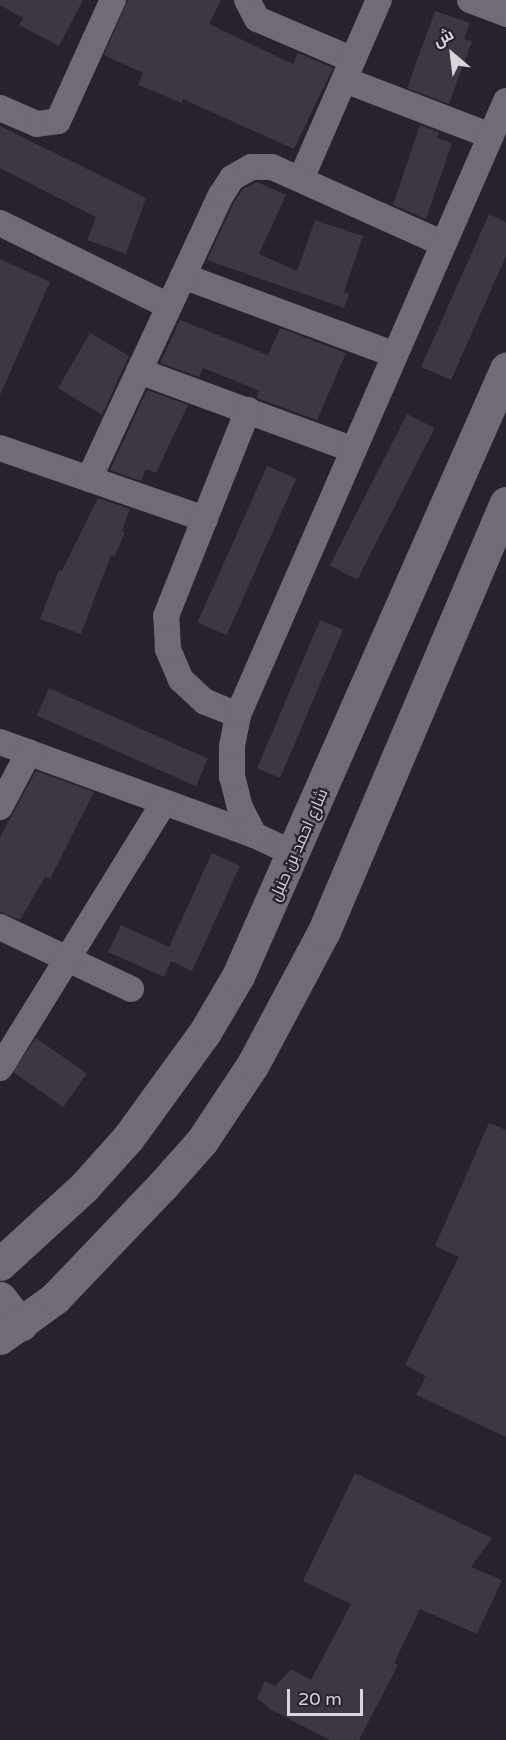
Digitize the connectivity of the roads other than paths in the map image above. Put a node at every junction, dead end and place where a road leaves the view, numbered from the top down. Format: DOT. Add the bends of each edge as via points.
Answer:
graph roads {
  1 [pos="113,0"];
  2 [pos="247,0"];
  3 [pos="379,0"];
  4 [pos="470,0"];
  5 [pos="506,14"];
  6 [pos="349,70"];
  7 [pos="506,102"];
  8 [pos="0,108"];
  9 [pos="491,136"];
  10 [pos="301,179"];
  11 [pos="0,225"];
  12 [pos="444,244"];
  13 [pos="183,276"];
  14 [pos="169,306"];
  15 [pos="395,355"];
  16 [pos="506,369"];
  17 [pos="139,370"];
  18 [pos="248,410"];
  19 [pos="0,448"];
  20 [pos="354,450"];
  21 [pos="89,479"];
  22 [pos="506,503"];
  23 [pos="205,519"];
  24 [pos="238,715"];
  25 [pos="0,742"];
  26 [pos="28,752"];
  27 [pos="164,802"];
  28 [pos="0,807"];
  29 [pos="254,835"];
  30 [pos="295,854"];
  31 [pos="0,927"];
  32 [pos="67,958"];
  33 [pos="131,989"];
  34 [pos="1,1064"];
  35 [pos="0,1264"];
  36 [pos="0,1298"];
  37 [pos="10,1331"];
  1 -- 8 [label="street" via="58,121 37,124"];
  2 -- 6 [label="street" via="257,19"];
  3 -- 6 [label="street"];
  4 -- 5 [label="street"];
  6 -- 9 [label="street"];
  6 -- 10 [label="street"];
  7 -- 9 [label="street"];
  9 -- 12 [label="street"];
  10 -- 12 [label="street"];
  10 -- 13 [label="street" via="272,167 251,167 232,178"];
  11 -- 14 [label="street"];
  12 -- 15 [label="street"];
  13 -- 14 [label="street"];
  13 -- 15 [label="street"];
  14 -- 17 [label="street"];
  15 -- 20 [label="street"];
  16 -- 30 [label="street, شارع احمد بن حنبل"];
  17 -- 18 [label="street"];
  17 -- 21 [label="street"];
  18 -- 20 [label="street"];
  18 -- 23 [label="street"];
  19 -- 21 [label="street"];
  20 -- 24 [label="street"];
  21 -- 23 [label="street"];
  22 -- 37 [label="street" via="324,931 258,1055 202,1141 55,1298"];
  23 -- 24 [label="street" via="166,616 168,649 182,680 197,695"];
  24 -- 29 [label="street" via="232,777 240,808"];
  25 -- 26 [label="street"];
  26 -- 27 [label="street"];
  26 -- 28 [label="street"];
  27 -- 29 [label="street"];
  27 -- 32 [label="street"];
  29 -- 30 [label="street"];
  30 -- 35 [label="street, شارع احمد بن حنبل" via="238,976 168,1086 84,1187"];
  31 -- 32 [label="street"];
  32 -- 33 [label="street"];
  32 -- 34 [label="street"];
  36 -- 37 [label="street"];
}
